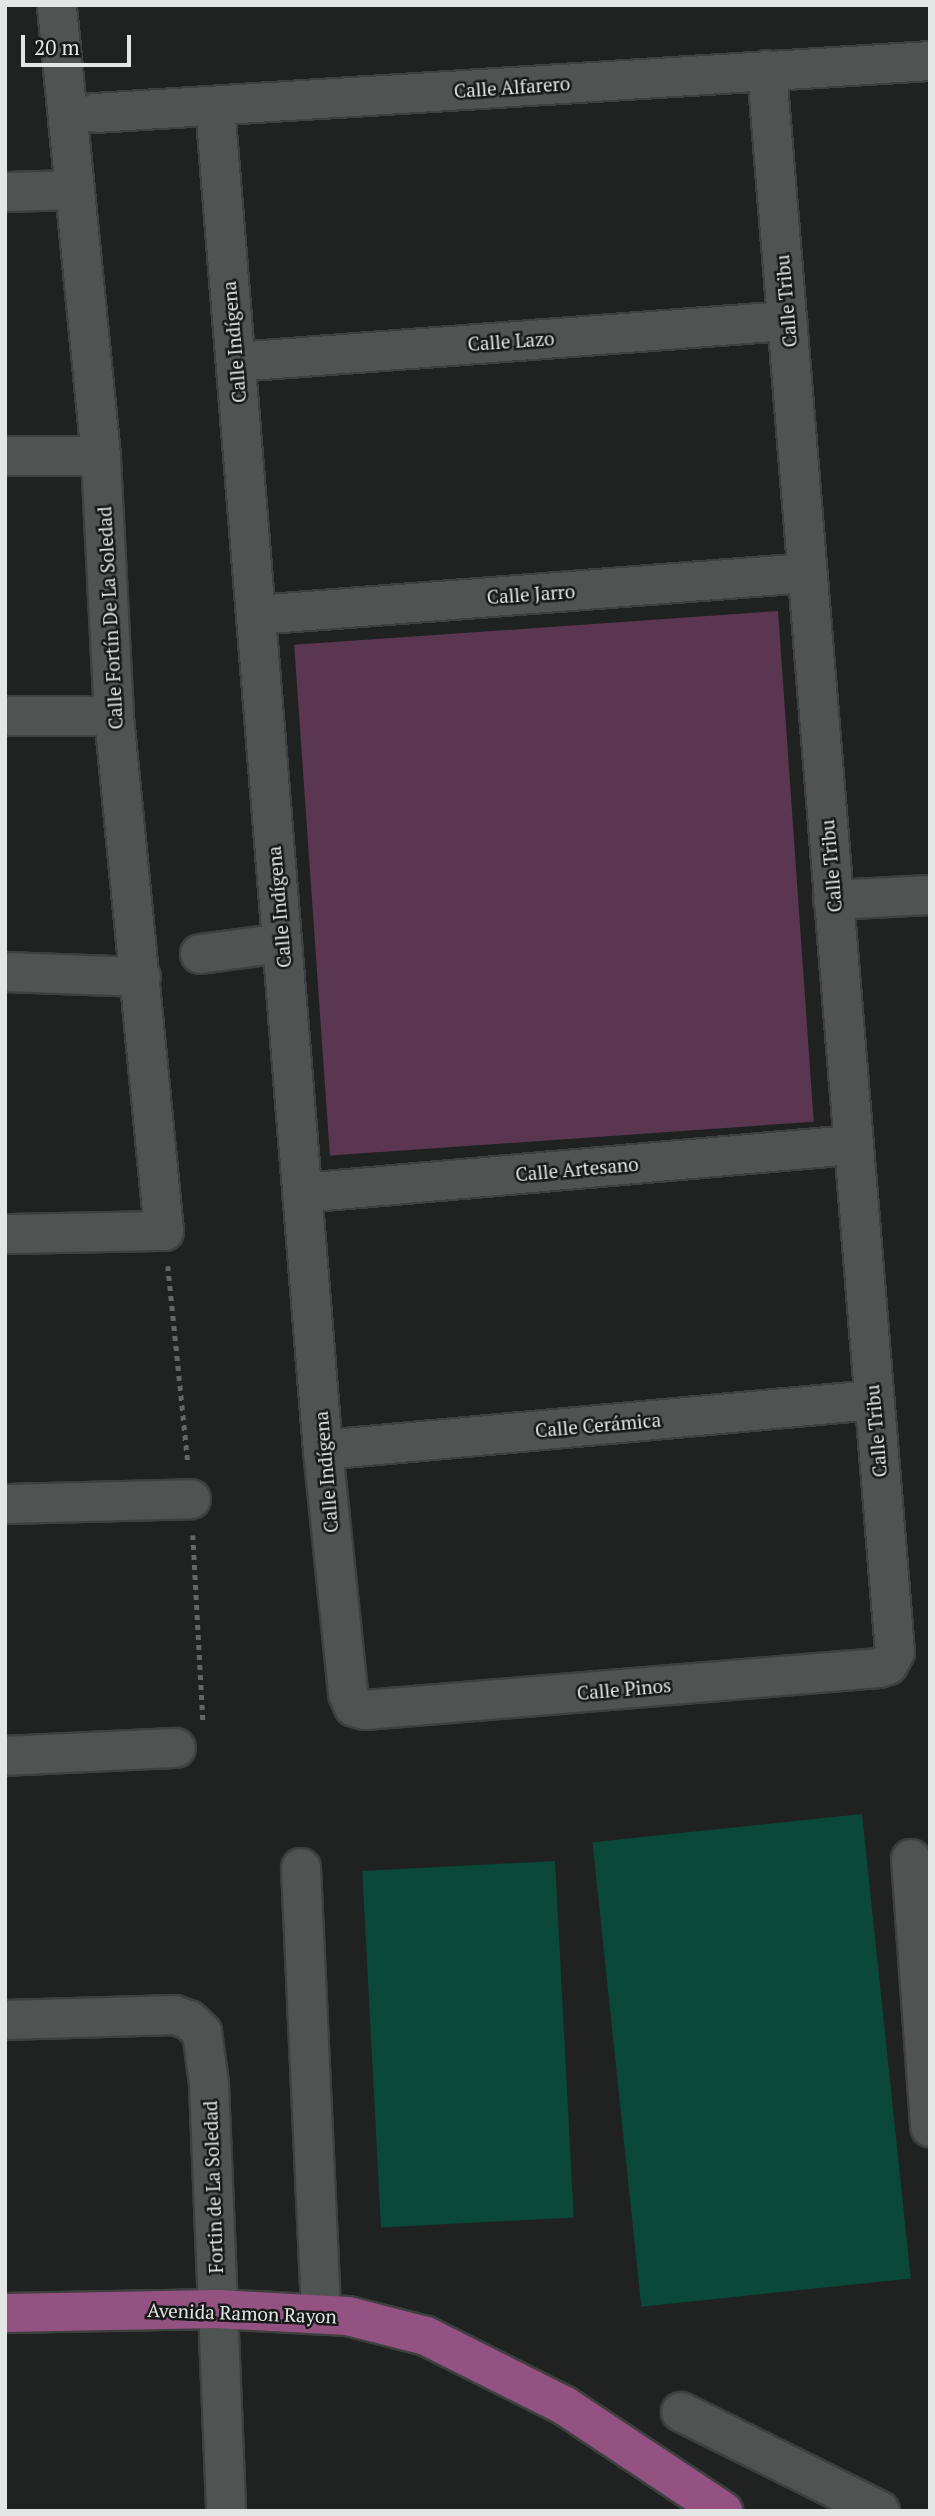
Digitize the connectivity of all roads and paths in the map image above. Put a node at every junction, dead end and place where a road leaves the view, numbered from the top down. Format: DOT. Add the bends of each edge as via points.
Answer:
graph roads {
  1 [pos="57,5"];
  2 [pos="930,61"];
  3 [pos="767,70"];
  4 [pos="215,106"];
  5 [pos="95,113"];
  6 [pos="72,190"];
  7 [pos="5,192"];
  8 [pos="788,321"];
  9 [pos="236,362"];
  10 [pos="5,456"];
  11 [pos="101,456"];
  12 [pos="807,573"];
  13 [pos="256,615"];
  14 [pos="5,716"];
  15 [pos="114,716"];
  16 [pos="930,895"];
  17 [pos="833,900"];
  18 [pos="282,943"];
  19 [pos="200,954"];
  20 [pos="5,972"];
  21 [pos="141,977"];
  22 [pos="852,1145"];
  23 [pos="302,1193"];
  24 [pos="5,1234"];
  25 [pos="873,1401"];
  26 [pos="323,1450"];
  27 [pos="191,1499"];
  28 [pos="5,1504"];
  29 [pos="892,1660"];
  30 [pos="354,1707"];
  31 [pos="176,1748"];
  32 [pos="5,1756"];
  33 [pos="911,1859"];
  34 [pos="301,1868"];
  35 [pos="5,2020"];
  36 [pos="930,2127"];
  37 [pos="217,2309"];
  38 [pos="5,2314"];
  39 [pos="321,2315"];
  40 [pos="681,2412"];
  41 [pos="226,2511"];
  42 [pos="723,2511"];
  43 [pos="880,2511"];
  1 -- 6 [label="street, Calle Fortín De La Soledad"];
  2 -- 3 [label="street, Calle Alfarero"];
  3 -- 4 [label="street, Calle Alfarero"];
  3 -- 8 [label="street, Calle Tribu"];
  4 -- 5 [label="street, Calle Alfarero"];
  4 -- 9 [label="street, Calle Indígena"];
  6 -- 7 [label="street"];
  6 -- 11 [label="street, Calle Fortín De La Soledad"];
  8 -- 9 [label="street, Calle Lazo"];
  8 -- 12 [label="street, Calle Tribu"];
  9 -- 13 [label="street, Calle Indígena"];
  10 -- 11 [label="street"];
  11 -- 15 [label="street, Calle Fortín De La Soledad"];
  12 -- 13 [label="street, Calle Jarro"];
  12 -- 17 [label="street, Calle Tribu"];
  13 -- 18 [label="street, Calle Indígena"];
  14 -- 15 [label="street"];
  15 -- 21 [label="street, Calle Fortín De La Soledad"];
  16 -- 17 [label="street"];
  17 -- 22 [label="street, Calle Tribu"];
  18 -- 19 [label="street"];
  18 -- 23 [label="street, Calle Indígena"];
  20 -- 21 [label="street"];
  21 -- 24 [label="street, Calle Fortín De La Soledad" via="164,1231"];
  22 -- 23 [label="street, Calle Artesano"];
  22 -- 25 [label="street, Calle Tribu"];
  23 -- 26 [label="street, Calle Indígena"];
  25 -- 26 [label="street, Calle Cerámica"];
  25 -- 29 [label="street, Calle Tribu" via="897,1640"];
  26 -- 30 [label="street, Calle Indígena" via="347,1686"];
  27 -- 28 [label="street"];
  29 -- 30 [label="street, Calle Pinos" via="879,1668 365,1710"];
  31 -- 32 [label="street"];
  33 -- 36 [label="street"];
  34 -- 39 [label="street"];
  35 -- 37 [label="street, Fortin de La Soledad" via="175,2015 202,2032 209,2084"];
  37 -- 38 [label="main road, Avenida Ramon Rayon"];
  37 -- 39 [label="main road, Avenida Ramon Rayon"];
  37 -- 41 [label="street, Fortin de La Soledad"];
  39 -- 42 [label="main road, Avenida Ramon Rayon" via="348,2316 426,2336 565,2406"];
  40 -- 43 [label="street"];
}
